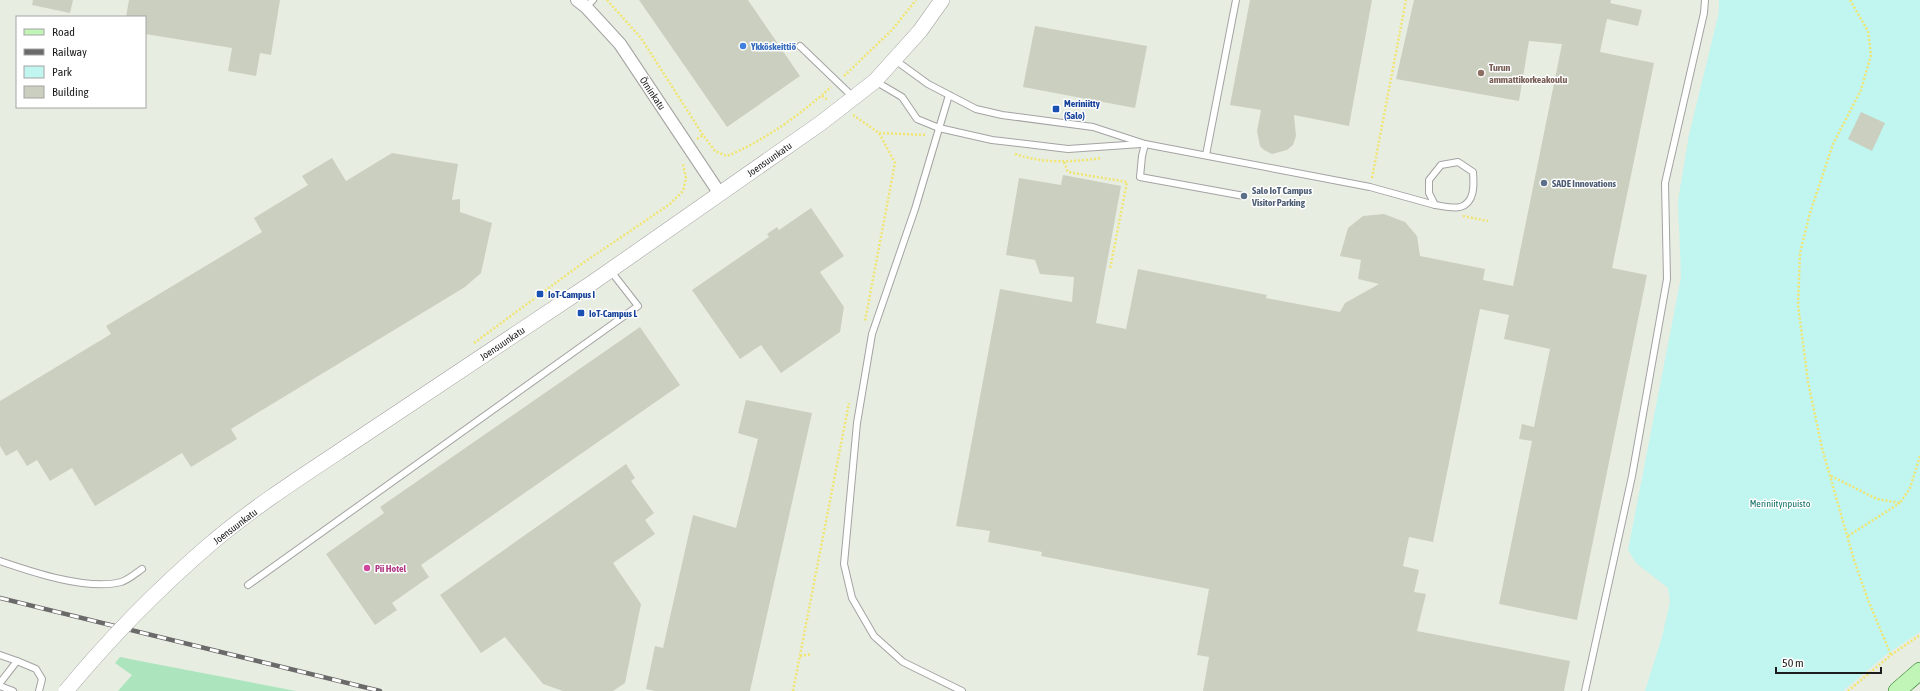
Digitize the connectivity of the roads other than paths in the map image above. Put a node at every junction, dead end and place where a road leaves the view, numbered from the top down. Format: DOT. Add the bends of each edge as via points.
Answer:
graph roads {
  1 [pos="942,0"];
  2 [pos="1236,0"];
  3 [pos="1705,0"];
  4 [pos="585,2"];
  5 [pos="800,46"];
  6 [pos="894,59"];
  7 [pos="875,81"];
  8 [pos="949,95"];
  9 [pos="854,99"];
  10 [pos="939,128"];
  11 [pos="1145,144"];
  12 [pos="1206,155"];
  13 [pos="720,194"];
  14 [pos="1244,196"];
  15 [pos="1435,205"];
  16 [pos="610,270"];
  17 [pos="0,561"];
  18 [pos="142,569"];
  19 [pos="248,585"];
  20 [pos="0,654"];
  21 [pos="17,662"];
  22 [pos="1920,671"];
  23 [pos="0,683"];
  24 [pos="0,686"];
  25 [pos="13,691"];
  26 [pos="40,691"];
  27 [pos="66,691"];
  28 [pos="962,691"];
  29 [pos="1585,691"];
  30 [pos="1897,691"];
  1 -- 6 [label="street, Joensuunkatu" via="920,31"];
  2 -- 12 [label="lane"];
  3 -- 29 [label="lane" via="1686,97 1665,183 1665,287 1632,476"];
  4 -- 13 [label="street, Örninkatu" via="620,44"];
  5 -- 9 [label="lane"];
  6 -- 7 [label="street, Joensuunkatu"];
  6 -- 8 [label="lane" via="928,84"];
  7 -- 9 [label="street, Joensuunkatu"];
  7 -- 10 [label="lane" via="902,97 917,119"];
  8 -- 10 [label="lane"];
  8 -- 11 [label="lane" via="976,109 1093,127"];
  9 -- 13 [label="street, Joensuunkatu"];
  10 -- 11 [label="lane" via="992,140 1068,149"];
  10 -- 28 [label="lane" via="915,209 872,334 857,423 844,564 852,598 874,636 903,662"];
  11 -- 12 [label="lane"];
  11 -- 14 [label="lane" via="1140,178"];
  12 -- 15 [label="lane" via="1370,187"];
  13 -- 16 [label="street, Joensuunkatu"];
  15 -- 15 [label="lane" via="1429,193 1429,180 1441,165 1458,162 1473,172 1474,188 1469,202 1459,208"];
  16 -- 19 [label="lane" via="638,306"];
  16 -- 27 [label="street, Joensuunkatu, bridge" via="276,494 204,550 160,589 101,649"];
  17 -- 18 [label="lane" via="39,574 99,585 122,582"];
  20 -- 21 [label="lane"];
  21 -- 23 [label="lane"];
  21 -- 26 [label="lane" via="36,670 42,679"];
  22 -- 30 [label="main road"];
  24 -- 25 [label="lane"];
}
